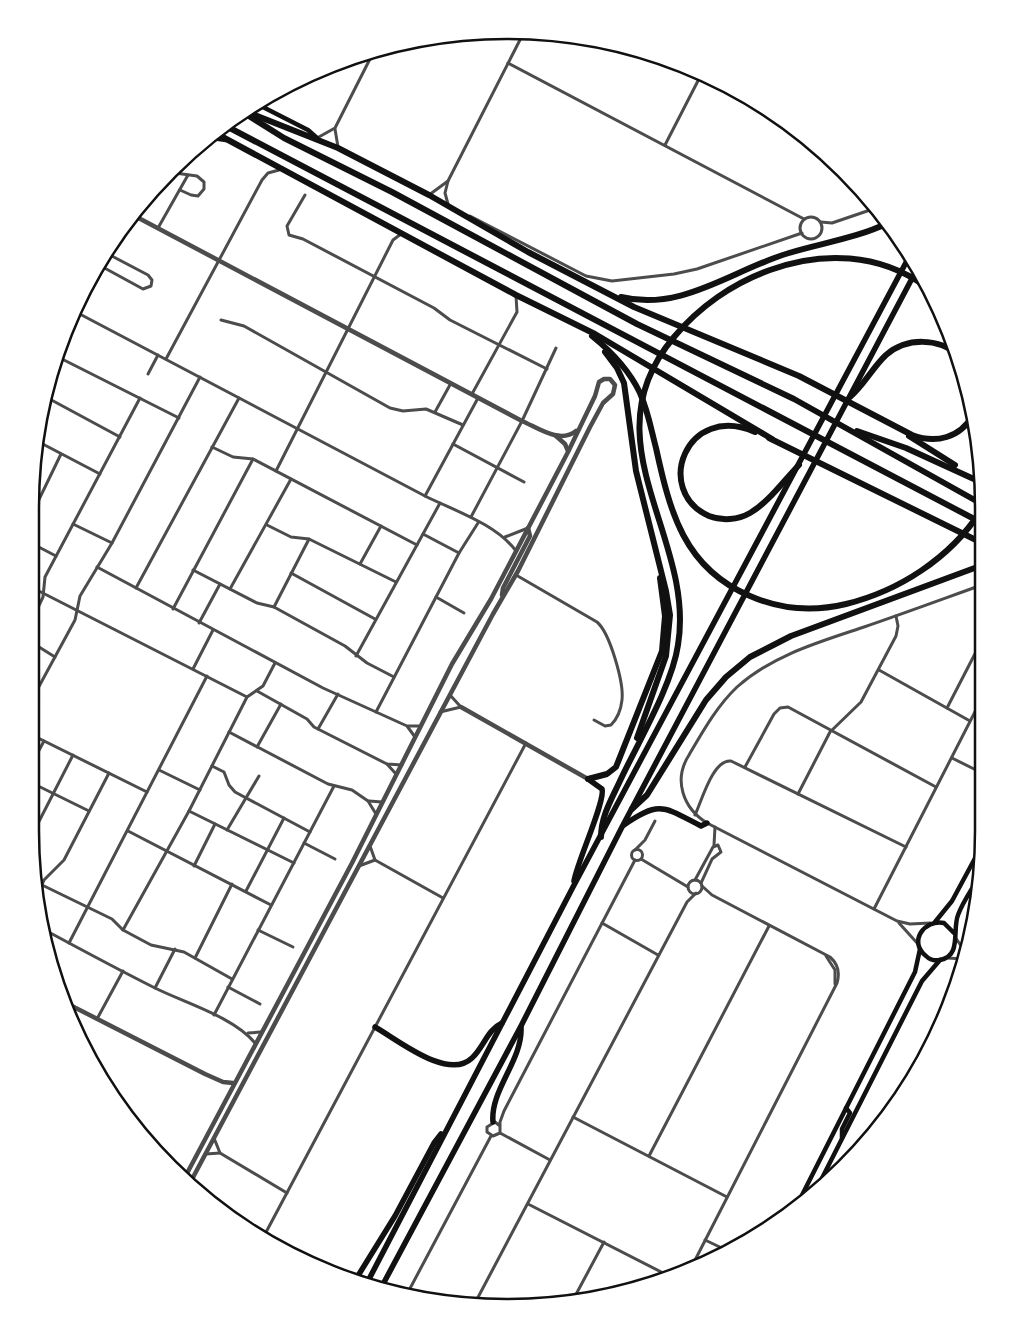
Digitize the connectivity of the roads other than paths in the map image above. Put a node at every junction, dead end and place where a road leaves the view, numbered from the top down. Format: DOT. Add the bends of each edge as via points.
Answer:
graph roads {
  1 [pos="520,39"];
  2 [pos="369,60"];
  3 [pos="508,63"];
  4 [pos="699,80"];
  5 [pos="263,107"];
  6 [pos="252,115"];
  7 [pos="250,116"];
  8 [pos="335,128"];
  9 [pos="232,129"];
  10 [pos="222,136"];
  11 [pos="219,138"];
  12 [pos="317,138"];
  13 [pos="227,139"];
  14 [pos="665,145"];
  15 [pos="338,148"];
  16 [pos="281,169"];
  17 [pos="179,174"];
  18 [pos="188,175"];
  19 [pos="448,181"];
  20 [pos="180,190"];
  21 [pos="429,195"];
  22 [pos="305,196"];
  23 [pos="449,206"];
  24 [pos="869,210"];
  25 [pos="462,214"];
  26 [pos="139,218"];
  27 [pos="804,219"];
  28 [pos="821,222"];
  29 [pos="881,226"];
  30 [pos="158,229"];
  31 [pos="802,233"];
  32 [pos="401,234"];
  33 [pos="112,256"];
  34 [pos="217,260"];
  35 [pos="906,262"];
  36 [pos="104,268"];
  37 [pos="914,275"];
  38 [pos="376,277"];
  39 [pos="917,282"];
  40 [pos="611,294"];
  41 [pos="516,295"];
  42 [pos="81,314"];
  43 [pos="221,320"];
  44 [pos="566,320"];
  45 [pos="576,324"];
  46 [pos="348,329"];
  47 [pos="498,345"];
  48 [pos="556,348"];
  49 [pos="947,349"];
  50 [pos="158,355"];
  51 [pos="63,359"];
  52 [pos="166,359"];
  53 [pos="547,369"];
  54 [pos="326,373"];
  55 [pos="148,374"];
  56 [pos="200,377"];
  57 [pos="451,383"];
  58 [pos="472,394"];
  59 [pos="478,397"];
  60 [pos="850,397"];
  61 [pos="140,398"];
  62 [pos="239,398"];
  63 [pos="52,400"];
  64 [pos="435,412"];
  65 [pos="871,413"];
  66 [pos="178,418"];
  67 [pos="522,421"];
  68 [pos="967,421"];
  69 [pos="463,425"];
  70 [pos="298,428"];
  71 [pos="845,428"];
  72 [pos="577,430"];
  73 [pos="555,435"];
  74 [pos="120,437"];
  75 [pos="772,439"];
  76 [pos="453,444"];
  77 [pos="43,445"];
  78 [pos="212,447"];
  79 [pos="568,452"];
  80 [pos="61,454"];
  81 [pos="253,459"];
  82 [pos="799,464"];
  83 [pos="496,467"];
  84 [pos="276,471"];
  85 [pos="100,474"];
  86 [pos="291,479"];
  87 [pos="974,479"];
  88 [pos="974,479"];
  89 [pos="524,482"];
  90 [pos="425,496"];
  91 [pos="39,499"];
  92 [pos="975,500"];
  93 [pos="440,504"];
  94 [pos="471,517"];
  95 [pos="975,518"];
  96 [pos="975,519"];
  97 [pos="478,523"];
  98 [pos="73,524"];
  99 [pos="267,525"];
  100 [pos="381,526"];
  101 [pos="528,528"];
  102 [pos="423,534"];
  103 [pos="505,536"];
  104 [pos="309,539"];
  105 [pos="975,540"];
  106 [pos="112,543"];
  107 [pos="417,545"];
  108 [pos="39,547"];
  109 [pos="516,551"];
  110 [pos="459,553"];
  111 [pos="56,556"];
  112 [pos="360,564"];
  113 [pos="97,567"];
  114 [pos="660,567"];
  115 [pos="975,568"];
  116 [pos="193,570"];
  117 [pos="290,573"];
  118 [pos="516,575"];
  119 [pos="396,582"];
  120 [pos="220,584"];
  121 [pos="975,587"];
  122 [pos="136,588"];
  123 [pos="230,589"];
  124 [pos="39,591"];
  125 [pos="44,594"];
  126 [pos="436,597"];
  127 [pos="502,597"];
  128 [pos="39,605"];
  129 [pos="274,607"];
  130 [pos="172,609"];
  131 [pos="78,611"];
  132 [pos="464,613"];
  133 [pos="896,616"];
  134 [pos="375,619"];
  135 [pos="200,623"];
  136 [pos="213,630"];
  137 [pos="39,647"];
  138 [pos="975,654"];
  139 [pos="356,656"];
  140 [pos="55,657"];
  141 [pos="275,663"];
  142 [pos="193,669"];
  143 [pos="879,670"];
  144 [pos="207,676"];
  145 [pos="394,677"];
  146 [pos="39,686"];
  147 [pos="256,690"];
  148 [pos="338,694"];
  149 [pos="450,695"];
  150 [pos="247,696"];
  151 [pos="281,704"];
  152 [pos="460,707"];
  153 [pos="947,708"];
  154 [pos="376,712"];
  155 [pos="440,712"];
  156 [pos="975,712"];
  157 [pos="594,720"];
  158 [pos="970,721"];
  159 [pos="407,726"];
  160 [pos="421,726"];
  161 [pos="318,729"];
  162 [pos="832,729"];
  163 [pos="229,732"];
  164 [pos="415,737"];
  165 [pos="39,738"];
  166 [pos="44,741"];
  167 [pos="526,743"];
  168 [pos="257,747"];
  169 [pos="636,747"];
  170 [pos="39,750"];
  171 [pos="73,755"];
  172 [pos="951,758"];
  173 [pos="387,764"];
  174 [pos="402,765"];
  175 [pos="212,766"];
  176 [pos="745,768"];
  177 [pos="159,770"];
  178 [pos="975,770"];
  179 [pos="109,773"];
  180 [pos="397,775"];
  181 [pos="258,776"];
  182 [pos="588,779"];
  183 [pos="39,786"];
  184 [pos="334,786"];
  185 [pos="936,787"];
  186 [pos="200,790"];
  187 [pos="148,792"];
  188 [pos="53,793"];
  189 [pos="798,794"];
  190 [pos="246,799"];
  191 [pos="368,801"];
  192 [pos="382,802"];
  193 [pos="632,809"];
  194 [pos="89,811"];
  195 [pos="189,811"];
  196 [pos="376,814"];
  197 [pos="695,815"];
  198 [pos="284,818"];
  199 [pos="39,821"];
  200 [pos="654,821"];
  201 [pos="707,823"];
  202 [pos="215,824"];
  203 [pos="622,827"];
  204 [pos="715,827"];
  205 [pos="227,830"];
  206 [pos="128,831"];
  207 [pos="310,832"];
  208 [pos="601,836"];
  209 [pos="645,840"];
  210 [pos="304,843"];
  211 [pos="714,845"];
  212 [pos="370,846"];
  213 [pos="906,847"];
  214 [pos="267,850"];
  215 [pos="635,850"];
  216 [pos="166,852"];
  217 [pos="642,854"];
  218 [pos="335,859"];
  219 [pos="641,859"];
  220 [pos="375,860"];
  221 [pos="635,860"];
  222 [pos="974,860"];
  223 [pos="294,863"];
  224 [pos="194,866"];
  225 [pos="358,866"];
  226 [pos="695,880"];
  227 [pos="232,884"];
  228 [pos="701,884"];
  229 [pos="42,885"];
  230 [pos="573,886"];
  231 [pos="688,887"];
  232 [pos="246,891"];
  233 [pos="971,891"];
  234 [pos="697,893"];
  235 [pos="712,895"];
  236 [pos="443,898"];
  237 [pos="687,902"];
  238 [pos="272,905"];
  239 [pos="88,907"];
  240 [pos="874,909"];
  241 [pos="897,921"];
  242 [pos="602,923"];
  243 [pos="932,923"];
  244 [pos="770,926"];
  245 [pos="123,930"];
  246 [pos="258,930"];
  247 [pos="51,934"];
  248 [pos="955,935"];
  249 [pos="69,943"];
  250 [pos="961,944"];
  251 [pos="919,946"];
  252 [pos="293,947"];
  253 [pos="175,949"];
  254 [pos="659,955"];
  255 [pos="195,958"];
  256 [pos="946,958"];
  257 [pos="957,959"];
  258 [pos="940,960"];
  259 [pos="122,971"];
  260 [pos="232,979"];
  261 [pos="228,987"];
  262 [pos="155,988"];
  263 [pos="260,1004"];
  264 [pos="73,1006"];
  265 [pos="214,1015"];
  266 [pos="97,1019"];
  267 [pos="502,1023"];
  268 [pos="521,1026"];
  269 [pos="375,1027"];
  270 [pos="261,1032"];
  271 [pos="247,1033"];
  272 [pos="255,1043"];
  273 [pos="223,1082"];
  274 [pos="233,1083"];
  275 [pos="229,1090"];
  276 [pos="846,1108"];
  277 [pos="573,1116"];
  278 [pos="493,1122"];
  279 [pos="500,1126"];
  280 [pos="445,1132"];
  281 [pos="208,1133"];
  282 [pos="500,1133"];
  283 [pos="490,1136"];
  284 [pos="214,1137"];
  285 [pos="842,1139"];
  286 [pos="220,1153"];
  287 [pos="204,1154"];
  288 [pos="649,1156"];
  289 [pos="550,1160"];
  290 [pos="187,1173"];
  291 [pos="823,1176"];
  292 [pos="193,1178"];
  293 [pos="287,1193"];
  294 [pos="803,1193"];
  295 [pos="727,1198"];
  296 [pos="528,1204"];
  297 [pos="266,1232"];
  298 [pos="705,1240"];
  299 [pos="604,1242"];
  300 [pos="721,1248"];
  301 [pos="695,1260"];
  302 [pos="662,1272"];
  303 [pos="359,1275"];
  304 [pos="370,1278"];
  305 [pos="384,1280"];
  306 [pos="410,1289"];
  307 [pos="576,1294"];
  308 [pos="478,1298"];
  1 -- 3 [label="street"];
  2 -- 8 [label="street"];
  3 -- 14 [label="street"];
  3 -- 19 [label="street"];
  4 -- 14 [label="street"];
  5 -- 12 [label="main road"];
  6 -- 12 [label="highway"];
  7 -- 71 [label="highway" via="284,138 629,319 794,399"];
  8 -- 12 [label="street"];
  8 -- 15 [label="street"];
  9 -- 96 [label="highway"];
  10 -- 13 [label="highway"];
  11 -- 13 [label="main road"];
  12 -- 15 [label="highway"];
  13 -- 16 [label="highway"];
  14 -- 27 [label="street"];
  15 -- 21 [label="highway"];
  16 -- 32 [label="highway"];
  16 -- 34 [label="street" via="264,176"];
  17 -- 18 [label="street"];
  18 -- 20 [label="street"];
  18 -- 20 [label="street" via="202,179 205,185 203,192 194,196"];
  19 -- 21 [label="street"];
  19 -- 23 [label="street" via="445,193"];
  20 -- 30 [label="street"];
  21 -- 23 [label="highway"];
  22 -- 38 [label="street" via="286,228 288,235 303,239"];
  23 -- 25 [label="highway"];
  24 -- 28 [label="street" via="832,223"];
  25 -- 31 [label="street" via="480,220 597,280 622,280 697,269"];
  25 -- 40 [label="highway"];
  26 -- 30 [label="street"];
  27 -- 28 [label="street" via="813,217"];
  27 -- 31 [label="street" via="800,226"];
  28 -- 31 [label="street" via="822,229 817,237 807,238"];
  29 -- 40 [label="highway" via="763,262 681,297 653,301"];
  30 -- 34 [label="street"];
  32 -- 38 [label="street" via="393,240"];
  32 -- 41 [label="highway"];
  33 -- 36 [label="street" via="148,275 152,280 151,286 140,288"];
  34 -- 46 [label="street"];
  34 -- 52 [label="street"];
  35 -- 82 [label="highway"];
  37 -- 60 [label="highway"];
  38 -- 46 [label="street"];
  38 -- 47 [label="street"];
  39 -- 169 [label="highway" via="899,271 854,258 830,258 776,268 726,291 704,307 678,332 654,368 645,389 639,445 674,575 680,617 678,646 671,671"];
  40 -- 65 [label="highway" via="799,376"];
  41 -- 44 [label="highway"];
  41 -- 47 [label="street" via="518,309"];
  42 -- 50 [label="street"];
  43 -- 54 [label="street" via="244,326"];
  44 -- 45 [label="highway"];
  44 -- 114 [label="highway" via="607,354 624,383 635,466"];
  45 -- 75 [label="highway"];
  45 -- 95 [label="highway" via="625,368 646,408 672,512 697,557 734,588 783,607 826,608 853,602 888,589 933,562"];
  46 -- 54 [label="street"];
  46 -- 57 [label="street"];
  47 -- 53 [label="street"];
  47 -- 58 [label="street"];
  48 -- 53 [label="street"];
  49 -- 60 [label="highway" via="938,344 916,342 895,349"];
  50 -- 52 [label="street"];
  50 -- 55 [label="street"];
  51 -- 61 [label="street"];
  52 -- 56 [label="street"];
  53 -- 67 [label="street"];
  54 -- 64 [label="street" via="393,409 413,411 424,408"];
  54 -- 70 [label="street"];
  56 -- 62 [label="street"];
  56 -- 66 [label="street"];
  57 -- 58 [label="street"];
  57 -- 64 [label="street"];
  58 -- 59 [label="street"];
  59 -- 67 [label="street"];
  59 -- 69 [label="street"];
  60 -- 193 [label="highway"];
  61 -- 66 [label="street"];
  61 -- 74 [label="street"];
  62 -- 70 [label="street"];
  62 -- 78 [label="street"];
  63 -- 74 [label="street"];
  64 -- 69 [label="street"];
  65 -- 68 [label="highway" via="912,435 930,440 956,433"];
  65 -- 88 [label="highway"];
  66 -- 106 [label="street"];
  67 -- 73 [label="street"];
  67 -- 83 [label="street"];
  69 -- 76 [label="street"];
  70 -- 84 [label="street"];
  70 -- 90 [label="street"];
  71 -- 87 [label="highway" via="906,448"];
  71 -- 92 [label="highway"];
  72 -- 73 [label="street" via="569,436"];
  72 -- 79 [label="street"];
  72 -- 118 [label="street" via="599,382 607,378 612,380 614,391 590,427"];
  73 -- 79 [label="street"];
  74 -- 85 [label="street"];
  75 -- 82 [label="highway" via="735,425 725,425 707,430 688,447 682,462 681,479 687,495 698,509 722,519 748,514"];
  75 -- 105 [label="highway"];
  76 -- 83 [label="street"];
  76 -- 90 [label="street"];
  77 -- 80 [label="street"];
  78 -- 81 [label="street" via="233,457"];
  78 -- 122 [label="street"];
  79 -- 101 [label="street"];
  80 -- 85 [label="street"];
  80 -- 91 [label="street"];
  81 -- 84 [label="street"];
  81 -- 116 [label="street"];
  82 -- 208 [label="highway"];
  83 -- 89 [label="street"];
  83 -- 94 [label="street"];
  84 -- 86 [label="street"];
  85 -- 98 [label="street"];
  86 -- 99 [label="street"];
  86 -- 100 [label="street"];
  90 -- 93 [label="street"];
  93 -- 94 [label="street"];
  93 -- 102 [label="street"];
  94 -- 97 [label="street"];
  97 -- 103 [label="street"];
  97 -- 110 [label="street"];
  98 -- 106 [label="street"];
  98 -- 111 [label="street"];
  99 -- 104 [label="street" via="291,536"];
  99 -- 123 [label="street"];
  100 -- 107 [label="street"];
  100 -- 112 [label="street"];
  101 -- 103 [label="street"];
  101 -- 109 [label="street"];
  101 -- 127 [label="street" via="530,536"];
  102 -- 107 [label="street"];
  102 -- 110 [label="street"];
  103 -- 109 [label="street"];
  104 -- 112 [label="street"];
  104 -- 117 [label="street"];
  106 -- 113 [label="street"];
  107 -- 119 [label="street"];
  108 -- 111 [label="street"];
  109 -- 160 [label="street"];
  110 -- 126 [label="street"];
  111 -- 125 [label="street" via="44,580"];
  112 -- 119 [label="street"];
  113 -- 122 [label="street"];
  113 -- 131 [label="street" via="80,596"];
  114 -- 169 [label="highway" via="669,607 669,639 663,665 637,735"];
  114 -- 182 [label="highway" via="665,625 660,660 618,764 607,774"];
  115 -- 193 [label="highway" via="791,636 750,657 706,700 647,795"];
  116 -- 120 [label="street"];
  116 -- 130 [label="street"];
  117 -- 129 [label="street"];
  117 -- 134 [label="street"];
  118 -- 127 [label="street"];
  118 -- 157 [label="street" via="593,619 606,632 622,702 611,725 605,726"];
  119 -- 134 [label="street"];
  120 -- 123 [label="street"];
  120 -- 135 [label="street"];
  121 -- 133 [label="street"];
  122 -- 130 [label="street"];
  123 -- 129 [label="street" via="257,603"];
  124 -- 125 [label="street"];
  125 -- 128 [label="street"];
  125 -- 131 [label="street"];
  126 -- 132 [label="street"];
  126 -- 145 [label="street"];
  127 -- 149 [label="street"];
  129 -- 139 [label="street" via="345,646"];
  130 -- 135 [label="street"];
  131 -- 140 [label="street"];
  131 -- 142 [label="street"];
  133 -- 143 [label="street" via="897,632"];
  133 -- 197 [label="street" via="781,658 753,674 729,695 683,766 683,796"];
  134 -- 139 [label="street"];
  135 -- 136 [label="street"];
  136 -- 141 [label="street"];
  136 -- 142 [label="street"];
  137 -- 140 [label="street"];
  138 -- 153 [label="street"];
  139 -- 145 [label="street"];
  140 -- 146 [label="street"];
  141 -- 147 [label="street" via="263,686"];
  141 -- 148 [label="street"];
  142 -- 144 [label="street"];
  143 -- 153 [label="street"];
  143 -- 162 [label="street" via="859,706"];
  144 -- 150 [label="street"];
  144 -- 177 [label="street"];
  145 -- 154 [label="street"];
  147 -- 150 [label="street"];
  147 -- 151 [label="street"];
  148 -- 154 [label="street"];
  148 -- 161 [label="street"];
  149 -- 152 [label="street"];
  149 -- 155 [label="street"];
  150 -- 163 [label="street"];
  151 -- 161 [label="street"];
  151 -- 168 [label="street"];
  152 -- 155 [label="street"];
  152 -- 167 [label="street"];
  153 -- 158 [label="street"];
  154 -- 159 [label="street"];
  155 -- 212 [label="street"];
  156 -- 158 [label="street"];
  158 -- 172 [label="street"];
  159 -- 160 [label="street"];
  159 -- 164 [label="street"];
  160 -- 164 [label="street"];
  161 -- 173 [label="street"];
  162 -- 176 [label="street" via="792,707 780,708"];
  162 -- 185 [label="street"];
  162 -- 189 [label="street"];
  163 -- 168 [label="street"];
  163 -- 175 [label="street"];
  164 -- 174 [label="street"];
  165 -- 166 [label="street"];
  166 -- 170 [label="street"];
  166 -- 171 [label="street"];
  167 -- 182 [label="street"];
  167 -- 236 [label="street"];
  168 -- 184 [label="street"];
  169 -- 208 [label="highway" via="604,815"];
  171 -- 179 [label="street"];
  171 -- 188 [label="street"];
  172 -- 178 [label="street"];
  172 -- 185 [label="street"];
  173 -- 174 [label="street"];
  173 -- 180 [label="street"];
  174 -- 180 [label="street"];
  175 -- 186 [label="street"];
  175 -- 190 [label="street" via="224,772 231,788"];
  176 -- 189 [label="street"];
  176 -- 197 [label="street" via="728,760 718,764"];
  177 -- 186 [label="street"];
  177 -- 187 [label="street"];
  179 -- 187 [label="street"];
  179 -- 194 [label="street"];
  180 -- 192 [label="street"];
  181 -- 190 [label="street"];
  182 -- 230 [label="highway" via="602,790 603,799 582,850"];
  183 -- 188 [label="street"];
  184 -- 191 [label="street" via="347,788"];
  184 -- 207 [label="street"];
  185 -- 213 [label="street"];
  186 -- 195 [label="street"];
  187 -- 206 [label="street"];
  188 -- 194 [label="street"];
  188 -- 199 [label="street"];
  189 -- 213 [label="street"];
  190 -- 198 [label="street"];
  190 -- 205 [label="street"];
  191 -- 192 [label="street"];
  191 -- 196 [label="street"];
  192 -- 196 [label="street"];
  193 -- 203 [label="highway"];
  194 -- 229 [label="street" via="61,864"];
  195 -- 202 [label="street"];
  195 -- 216 [label="street"];
  196 -- 270 [label="street"];
  197 -- 201 [label="street"];
  198 -- 207 [label="street"];
  198 -- 214 [label="street"];
  200 -- 209 [label="street"];
  201 -- 203 [label="highway" via="703,827 658,808 642,812"];
  201 -- 204 [label="street"];
  202 -- 205 [label="street"];
  202 -- 224 [label="street"];
  203 -- 268 [label="highway"];
  204 -- 211 [label="street"];
  204 -- 240 [label="street"];
  205 -- 214 [label="street"];
  206 -- 216 [label="street"];
  206 -- 239 [label="street"];
  207 -- 210 [label="street"];
  208 -- 230 [label="highway"];
  209 -- 215 [label="street"];
  209 -- 217 [label="street"];
  210 -- 218 [label="street"];
  210 -- 223 [label="street"];
  211 -- 226 [label="street"];
  211 -- 228 [label="street" via="720,846 721,852 712,859"];
  212 -- 220 [label="street"];
  212 -- 225 [label="street"];
  213 -- 240 [label="street"];
  214 -- 223 [label="street"];
  214 -- 232 [label="street"];
  215 -- 217 [label="street"];
  215 -- 221 [label="street" via="632,854"];
  216 -- 224 [label="street"];
  216 -- 245 [label="street"];
  217 -- 219 [label="street"];
  219 -- 221 [label="street"];
  219 -- 231 [label="street"];
  220 -- 225 [label="street"];
  220 -- 236 [label="street"];
  221 -- 242 [label="street"];
  222 -- 243 [label="main road" via="952,901"];
  223 -- 238 [label="street"];
  224 -- 227 [label="street"];
  225 -- 284 [label="street"];
  226 -- 228 [label="street"];
  226 -- 231 [label="street"];
  227 -- 232 [label="street"];
  227 -- 255 [label="street"];
  228 -- 234 [label="street"];
  228 -- 235 [label="street"];
  229 -- 239 [label="street"];
  230 -- 267 [label="highway"];
  231 -- 234 [label="street" via="690,892"];
  231 -- 237 [label="street"];
  232 -- 238 [label="street"];
  233 -- 248 [label="main road" via="961,908"];
  234 -- 235 [label="street"];
  234 -- 237 [label="street"];
  235 -- 244 [label="street"];
  236 -- 269 [label="street"];
  237 -- 254 [label="street"];
  238 -- 246 [label="street"];
  239 -- 245 [label="street" via="112,919"];
  239 -- 249 [label="street"];
  240 -- 241 [label="street"];
  241 -- 243 [label="street"];
  241 -- 251 [label="street"];
  242 -- 254 [label="street"];
  242 -- 279 [label="street" via="504,1111"];
  243 -- 248 [label="main road" via="948,926"];
  243 -- 251 [label="main road" via="921,931"];
  244 -- 288 [label="street"];
  244 -- 295 [label="street" via="829,959 835,970 834,987"];
  245 -- 253 [label="street" via="151,944"];
  246 -- 252 [label="street"];
  246 -- 260 [label="street"];
  247 -- 249 [label="street"];
  248 -- 250 [label="street"];
  248 -- 256 [label="main road" via="955,947"];
  249 -- 259 [label="street"];
  251 -- 258 [label="main road" via="928,958"];
  251 -- 276 [label="main road" via="915,972"];
  253 -- 255 [label="street"];
  253 -- 262 [label="street"];
  254 -- 277 [label="street"];
  255 -- 260 [label="street"];
  256 -- 257 [label="street"];
  256 -- 258 [label="main road"];
  258 -- 285 [label="main road" via="922,981"];
  259 -- 262 [label="street"];
  259 -- 266 [label="street"];
  260 -- 261 [label="street"];
  261 -- 263 [label="street"];
  261 -- 265 [label="street"];
  262 -- 265 [label="street"];
  264 -- 266 [label="street"];
  265 -- 271 [label="street"];
  266 -- 273 [label="street"];
  267 -- 269 [label="highway" via="491,1031 472,1058 455,1066 437,1062"];
  267 -- 280 [label="highway"];
  268 -- 278 [label="highway" via="520,1044 495,1106"];
  268 -- 305 [label="highway"];
  269 -- 293 [label="street"];
  270 -- 271 [label="street"];
  270 -- 272 [label="street"];
  271 -- 272 [label="street"];
  272 -- 274 [label="street"];
  273 -- 274 [label="street"];
  273 -- 275 [label="street"];
  274 -- 275 [label="street"];
  275 -- 281 [label="street"];
  276 -- 285 [label="main road" via="850,1113 842,1129"];
  276 -- 294 [label="main road"];
  277 -- 288 [label="street"];
  277 -- 289 [label="street"];
  278 -- 279 [label="street"];
  278 -- 283 [label="street" via="487,1127"];
  279 -- 282 [label="street"];
  280 -- 303 [label="highway" via="434,1144"];
  280 -- 304 [label="highway"];
  281 -- 287 [label="street"];
  281 -- 290 [label="street"];
  282 -- 283 [label="street"];
  282 -- 289 [label="street"];
  283 -- 306 [label="street"];
  284 -- 286 [label="street"];
  284 -- 287 [label="street"];
  285 -- 291 [label="main road"];
  286 -- 287 [label="street"];
  286 -- 293 [label="street"];
  287 -- 292 [label="street"];
  288 -- 295 [label="street"];
  289 -- 296 [label="street"];
  293 -- 297 [label="street"];
  295 -- 298 [label="street"];
  296 -- 299 [label="street"];
  296 -- 308 [label="street"];
  298 -- 300 [label="street"];
  298 -- 301 [label="street"];
  299 -- 302 [label="street"];
  299 -- 307 [label="street"];
}
